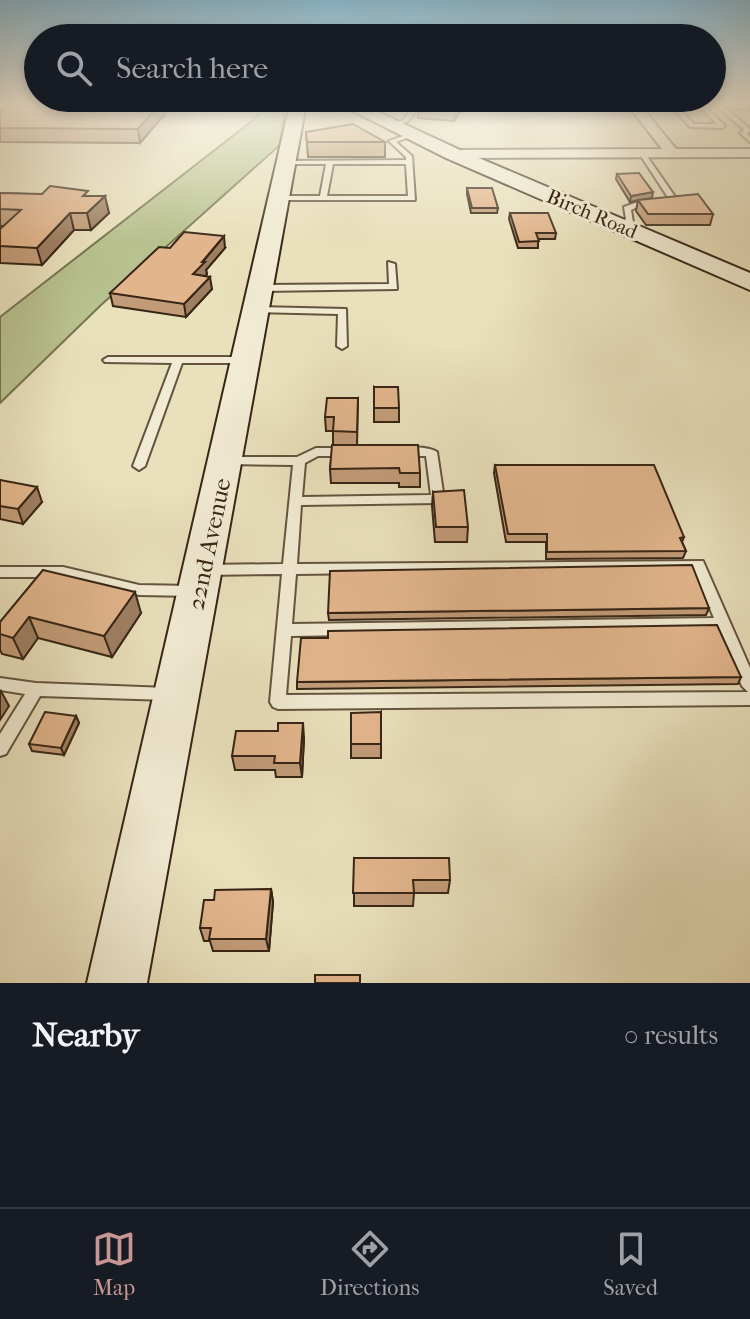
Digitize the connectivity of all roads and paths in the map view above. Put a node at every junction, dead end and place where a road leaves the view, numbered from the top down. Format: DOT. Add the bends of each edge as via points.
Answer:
graph roads {
  1 [pos="294,150"];
  2 [pos="402,150"];
  3 [pos="444,150"];
  4 [pos="670,150"];
  5 [pos="642,153"];
  6 [pos="750,153"];
  7 [pos="453,154"];
  8 [pos="673,154"];
  9 [pos="330,162"];
  10 [pos="407,162"];
  11 [pos="284,180"];
  12 [pos="323,198"];
  13 [pos="619,226"];
  14 [pos="391,264"];
  15 [pos="750,282"];
  16 [pos="260,299"];
  17 [pos="342,346"];
  18 [pos="108,360"];
  19 [pos="178,360"];
  20 [pos="247,360"];
  21 [pos="359,452"];
  22 [pos="388,452"];
  23 [pos="226,460"];
  24 [pos="299,461"];
  25 [pos="139,466"];
  26 [pos="297,501"];
  27 [pos="291,569"];
  28 [pos="0,572"];
  29 [pos="201,581"];
  30 [pos="723,623"];
  31 [pos="285,630"];
  32 [pos="0,684"];
  33 [pos="750,686"];
  34 [pos="36,689"];
  35 [pos="177,694"];
  36 [pos="750,698"];
  37 [pos="0,749"];
  38 [pos="117,983"];
  1 -- 11 [label="street, 22nd Avenue"];
  2 -- 10 [label="lane" via="409,156"];
  3 -- 7 [label="street, Birch Road"];
  4 -- 8 [label="street"];
  5 -- 7 [label="street"];
  5 -- 8 [label="street"];
  5 -- 13 [label="lane" via="674,201 635,205 627,209 630,220"];
  6 -- 8 [label="street"];
  7 -- 13 [label="street, Birch Road"];
  9 -- 10 [label="lane"];
  9 -- 11 [label="lane"];
  9 -- 12 [label="lane"];
  10 -- 12 [label="lane" via="412,198"];
  11 -- 12 [label="lane"];
  11 -- 16 [label="street, 22nd Avenue"];
  13 -- 15 [label="street, Birch Road"];
  14 -- 16 [label="lane" via="394,287"];
  16 -- 17 [label="lane" via="343,311"];
  16 -- 20 [label="street, 22nd Avenue"];
  18 -- 19 [label="lane"];
  19 -- 20 [label="lane"];
  19 -- 25 [label="lane"];
  20 -- 23 [label="street, 22nd Avenue"];
  21 -- 24 [label="lane" via="316,452"];
  22 -- 26 [label="lane" via="431,452 438,499"];
  23 -- 24 [label="lane"];
  23 -- 29 [label="street, 22nd Avenue"];
  24 -- 26 [label="lane"];
  26 -- 27 [label="lane"];
  27 -- 29 [label="lane"];
  27 -- 30 [label="lane" via="698,564"];
  27 -- 31 [label="lane"];
  28 -- 29 [label="lane" via="63,572 139,590"];
  29 -- 35 [label="street, 22nd Avenue"];
  30 -- 31 [label="lane"];
  30 -- 33 [label="lane"];
  31 -- 36 [label="lane" via="278,702"];
  32 -- 34 [label="lane"];
  34 -- 35 [label="lane"];
  34 -- 37 [label="lane"];
  35 -- 38 [label="street, 22nd Avenue"];
}
